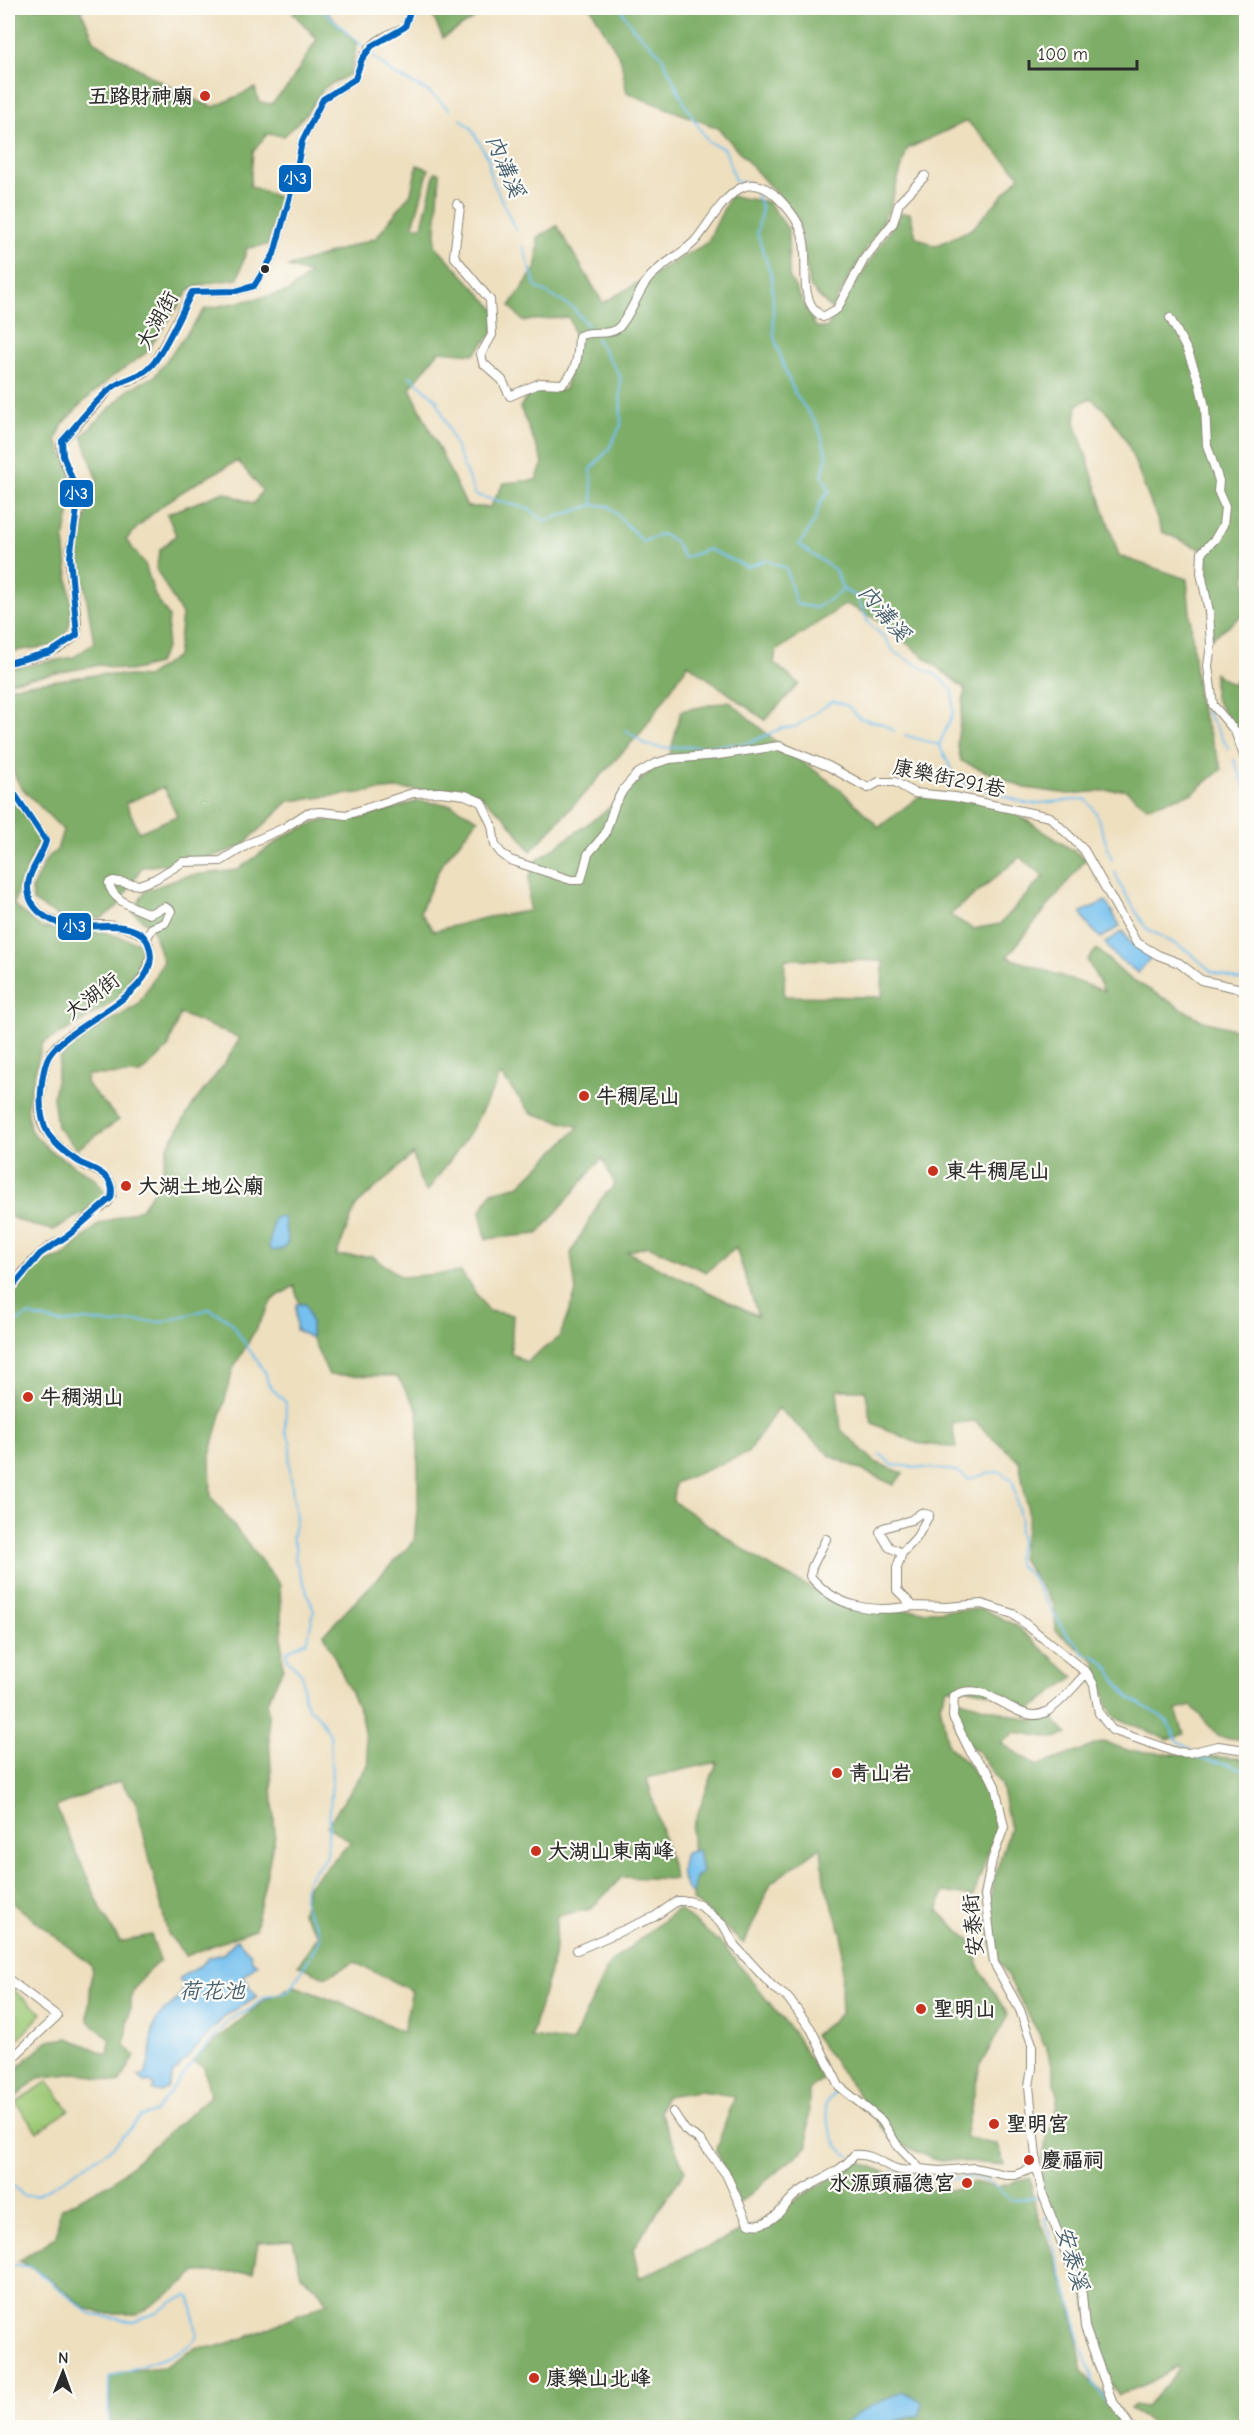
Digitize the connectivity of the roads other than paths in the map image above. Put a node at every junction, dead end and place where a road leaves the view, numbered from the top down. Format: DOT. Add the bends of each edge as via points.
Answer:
graph roads {
  1 [pos="411,8"];
  2 [pos="925,176"];
  3 [pos="457,204"];
  4 [pos="1170,318"];
  5 [pos="8,663"];
  6 [pos="1246,761"];
  7 [pos="8,784"];
  8 [pos="146,940"];
  9 [pos="1246,990"];
  10 [pos="8,1292"];
  11 [pos="826,1539"];
  12 [pos="902,1553"];
  13 [pos="914,1606"];
  14 [pos="1087,1674"];
  15 [pos="1246,1749"];
  16 [pos="577,1950"];
  17 [pos="8,1979"];
  18 [pos="8,2062"];
  19 [pos="673,2112"];
  20 [pos="1037,2168"];
  21 [pos="920,2169"];
  22 [pos="1131,2427"];
  1 -- 5 [label="street, 大湖街" via="405,27 369,47 355,79 323,99 302,141 274,254 254,286 236,291 192,292 154,363 144,373 110,389 62,441 61,455 74,479 78,504 69,558 78,635 44,657"];
  2 -- 3 [label="street" via="899,203 893,223 864,259 837,309 823,317 813,311 807,296 803,237 792,213 767,188 751,186 733,191 695,241 648,279 617,329 579,336 578,361 571,377 562,384 540,383 510,396 502,380 483,363 482,354 492,335 490,300 454,256 460,207"];
  4 -- 6 [label="street" via="1199,382 1207,445 1226,507 1223,525 1202,552 1201,573 1211,645 1208,666 1213,705 1235,731"];
  7 -- 8 [label="street" via="46,841 28,884 34,907 58,923 82,928 99,924 117,926"];
  8 -- 9 [label="street, 康樂街291巷" via="152,928 165,923 171,911 165,907 149,914 128,906 110,890 109,883 139,885 183,862 222,861 307,813 346,815 413,793 465,795 481,802 492,825 495,844 510,860 581,880 588,854 605,834 615,804 637,774 670,759 779,746 868,788 879,782 895,782 914,793 955,797 1050,817 1084,850 1136,942 1179,963 1201,980"];
  8 -- 10 [label="street, 大湖街" via="151,959 144,975 124,999 50,1052 43,1080 40,1115 44,1127 65,1151 109,1179 112,1196 69,1235 40,1254"];
  11 -- 13 [label="street" via="810,1576 822,1590 854,1606"];
  12 -- 12 [label="street" via="917,1537 929,1515 921,1513 880,1532 889,1546"];
  12 -- 13 [label="street" via="897,1590"];
  13 -- 14 [label="street" via="982,1604 1013,1614"];
  14 -- 15 [label="street" via="1094,1685 1099,1713 1112,1730 1163,1749"];
  14 -- 20 [label="street, 安泰街" via="1045,1712 1032,1715 995,1696 961,1692 954,1696 953,1717 971,1753 995,1786 1004,1827 985,1895 994,1963 1020,2010 1032,2044 1029,2086"];
  16 -- 21 [label="street" via="654,1917 677,1901 701,1906 724,1926 735,1946 773,1987 788,1998 811,2029 839,2086 882,2121 897,2145"];
  17 -- 18 [label="street" via="57,2016"];
  19 -- 21 [label="street" via="726,2174 748,2223 762,2224 816,2181 844,2168 851,2159 875,2157 896,2169"];
  20 -- 21 [label="street" via="1015,2175 974,2168"];
  20 -- 22 [label="street, 安泰街" via="1047,2207 1082,2294 1085,2327 1112,2398"];
}
